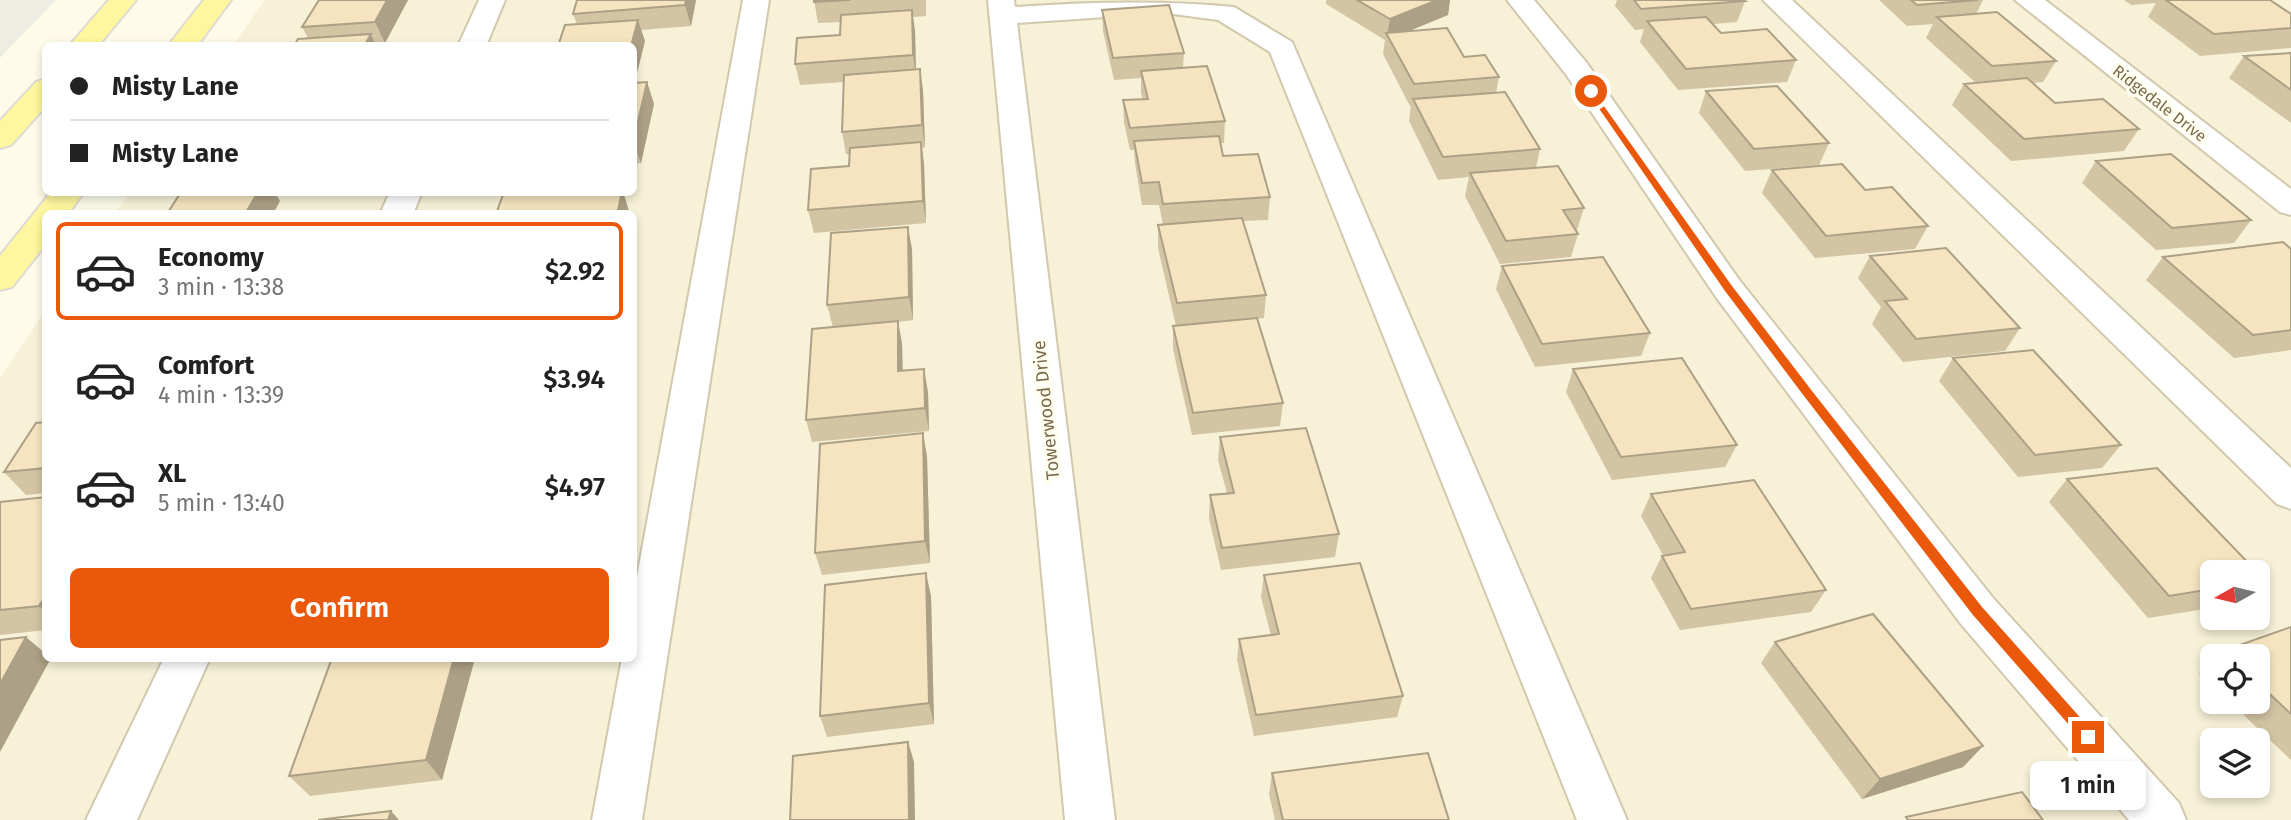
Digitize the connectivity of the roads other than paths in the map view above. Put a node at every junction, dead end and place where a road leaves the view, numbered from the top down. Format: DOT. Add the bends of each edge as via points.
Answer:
graph roads {
  1 [pos="123,0"];
  2 [pos="218,0"];
  3 [pos="492,0"];
  4 [pos="756,0"];
  5 [pos="1520,0"];
  6 [pos="1776,0"];
  7 [pos="2028,0"];
  8 [pos="1002,8"];
  9 [pos="86,42"];
  10 [pos="185,42"];
  11 [pos="474,42"];
  12 [pos="42,92"];
  13 [pos="0,139"];
  14 [pos="65,196"];
  15 [pos="2291,205"];
  16 [pos="54,210"];
  17 [pos="42,226"];
  18 [pos="0,279"];
  19 [pos="2291,493"];
  20 [pos="185,662"];
  21 [pos="111,820"];
  22 [pos="617,820"];
  23 [pos="1090,820"];
  24 [pos="1602,820"];
  25 [pos="2161,820"];
  1 -- 9 [label="main road"];
  2 -- 10 [label="main road"];
  3 -- 11 [label="street"];
  4 -- 22 [label="street"];
  5 -- 25 [label="street" via="1576,68 1728,289 1969,600"];
  6 -- 19 [label="street"];
  7 -- 15 [label="street, Ridgedale Drive"];
  8 -- 23 [label="street, Towerwood Drive"];
  8 -- 24 [label="street" via="1166,5 1224,13 1282,48"];
  12 -- 13 [label="main road"];
  14 -- 16 [label="main road"];
  17 -- 18 [label="main road"];
  20 -- 21 [label="street"];
}
